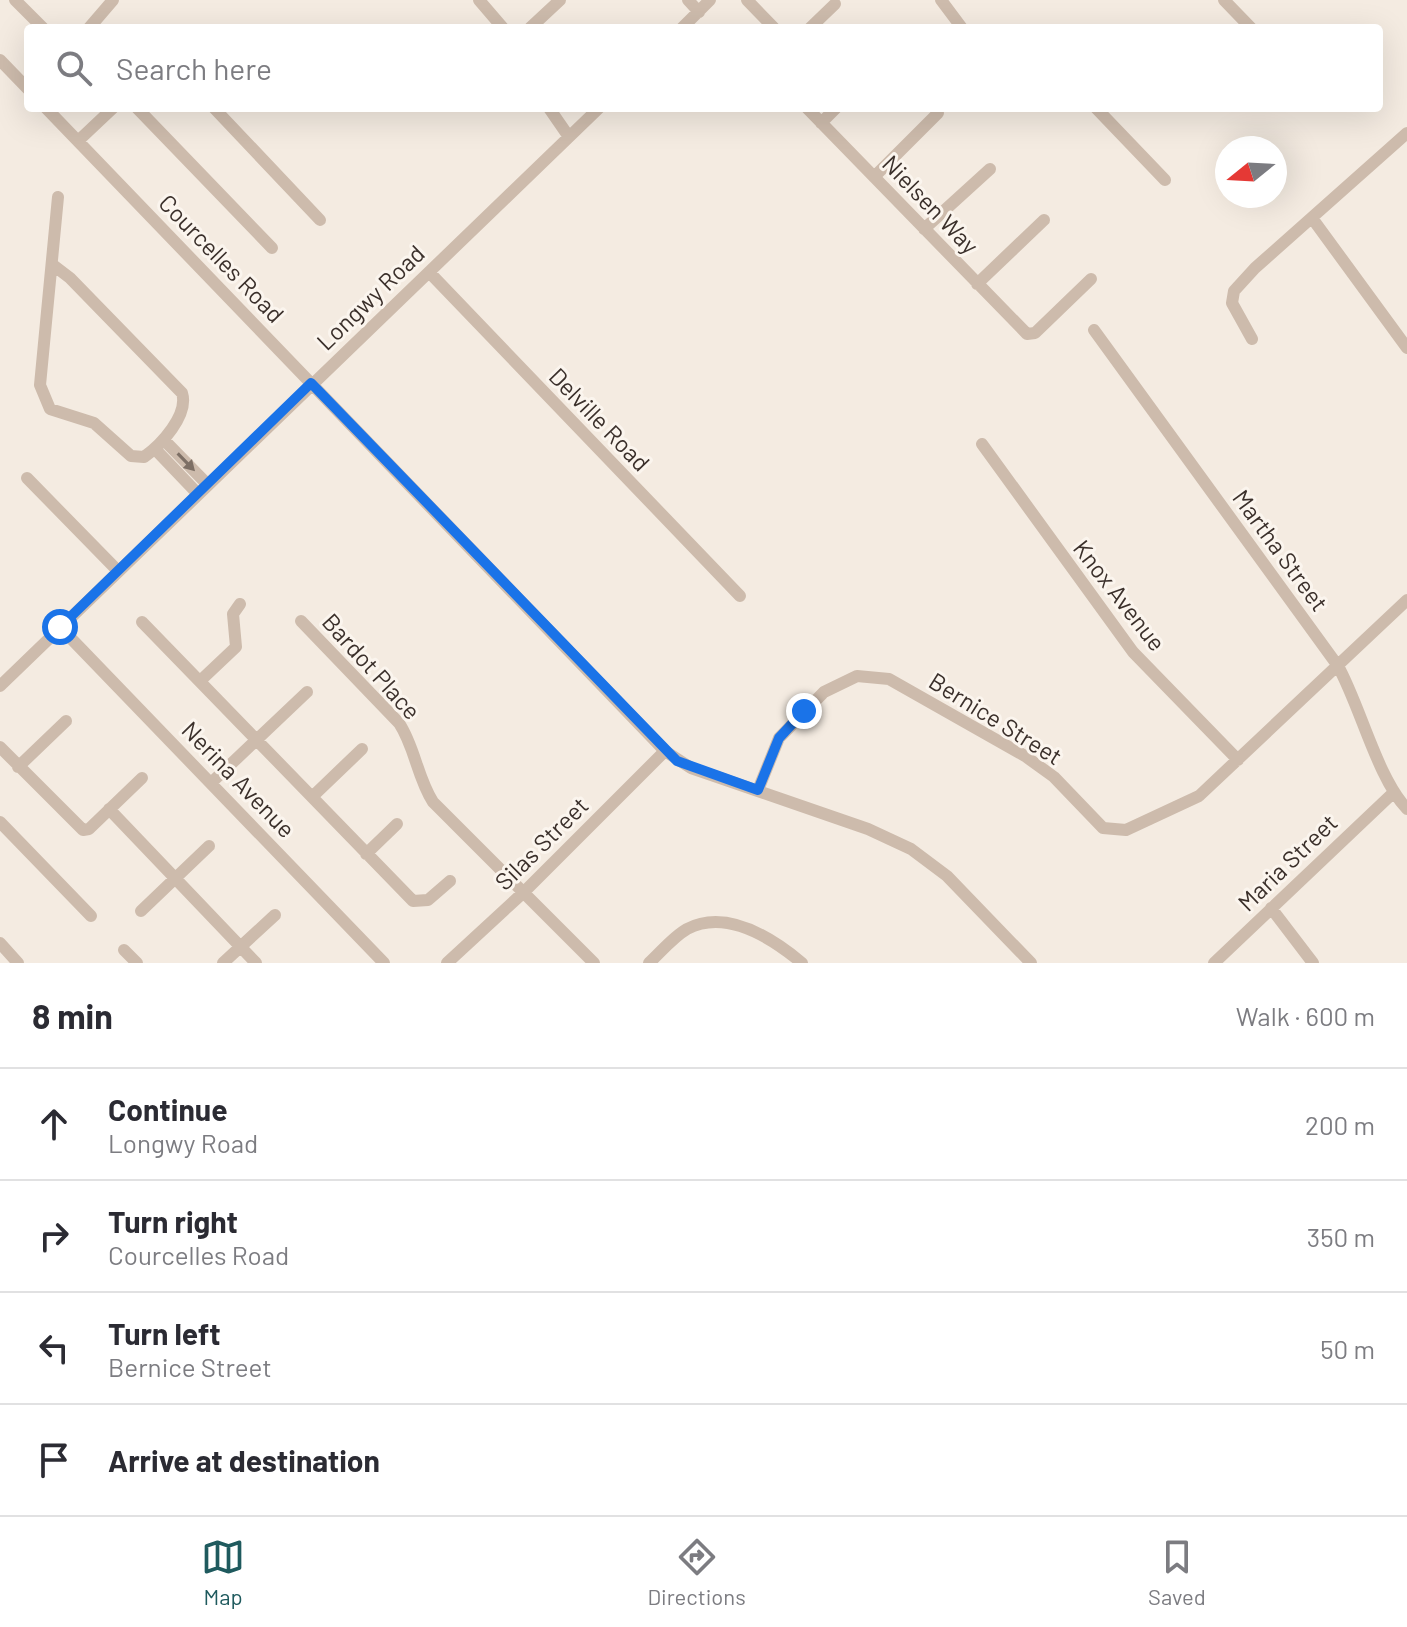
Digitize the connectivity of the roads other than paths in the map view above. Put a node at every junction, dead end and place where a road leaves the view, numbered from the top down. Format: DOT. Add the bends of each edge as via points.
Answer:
graph roads {
  1 [pos="15,0"];
  2 [pos="113,0"];
  3 [pos="479,0"];
  4 [pos="560,0"];
  5 [pos="688,0"];
  6 [pos="710,0"];
  7 [pos="941,0"];
  8 [pos="1224,0"];
  9 [pos="749,2"];
  10 [pos="835,4"];
  11 [pos="699,12"];
  12 [pos="39,24"];
  13 [pos="92,24"];
  14 [pos="500,24"];
  15 [pos="534,24"];
  16 [pos="686,24"];
  17 [pos="770,24"];
  18 [pos="814,24"];
  19 [pos="959,24"];
  20 [pos="1247,24"];
  21 [pos="0,60"];
  22 [pos="24,85"];
  23 [pos="50,112"];
  24 [pos="109,112"];
  25 [pos="141,112"];
  26 [pos="218,112"];
  27 [pos="552,112"];
  28 [pos="595,112"];
  29 [pos="811,112"];
  30 [pos="832,112"];
  31 [pos="1100,112"];
  32 [pos="938,113"];
  33 [pos="821,123"];
  34 [pos="1407,133"];
  35 [pos="569,137"];
  36 [pos="78,141"];
  37 [pos="990,169"];
  38 [pos="874,177"];
  39 [pos="1165,180"];
  40 [pos="58,197"];
  41 [pos="1312,218"];
  42 [pos="320,220"];
  43 [pos="1044,220"];
  44 [pos="924,229"];
  45 [pos="272,248"];
  46 [pos="53,265"];
  47 [pos="429,272"];
  48 [pos="1091,279"];
  49 [pos="977,284"];
  50 [pos="1094,330"];
  51 [pos="1252,339"];
  52 [pos="1407,348"];
  53 [pos="311,383"];
  54 [pos="159,444"];
  55 [pos="982,444"];
  56 [pos="27,478"];
  57 [pos="203,489"];
  58 [pos="118,571"];
  59 [pos="740,596"];
  60 [pos="1407,600"];
  61 [pos="240,604"];
  62 [pos="301,621"];
  63 [pos="142,622"];
  64 [pos="60,627"];
  65 [pos="1338,666"];
  66 [pos="200,681"];
  67 [pos="0,686"];
  68 [pos="307,692"];
  69 [pos="66,721"];
  70 [pos="257,740"];
  71 [pos="0,747"];
  72 [pos="362,749"];
  73 [pos="665,751"];
  74 [pos="1238,760"];
  75 [pos="18,767"];
  76 [pos="142,778"];
  77 [pos="212,782"];
  78 [pos="758,790"];
  79 [pos="1392,794"];
  80 [pos="312,797"];
  81 [pos="109,809"];
  82 [pos="1407,809"];
  83 [pos="0,822"];
  84 [pos="397,824"];
  85 [pos="209,846"];
  86 [pos="366,854"];
  87 [pos="175,878"];
  88 [pos="450,881"];
  89 [pos="525,891"];
  90 [pos="1271,908"];
  91 [pos="141,911"];
  92 [pos="275,915"];
  93 [pos="91,916"];
  94 [pos="0,943"];
  95 [pos="241,947"];
  96 [pos="124,950"];
  97 [pos="18,963"];
  98 [pos="137,963"];
  99 [pos="223,963"];
  100 [pos="256,963"];
  101 [pos="384,963"];
  102 [pos="447,963"];
  103 [pos="594,963"];
  104 [pos="649,963"];
  105 [pos="802,963"];
  106 [pos="1031,963"];
  107 [pos="1214,963"];
  108 [pos="1313,963"];
  1 -- 12 [label="street"];
  2 -- 13 [label="street"];
  3 -- 14 [label="street"];
  4 -- 15 [label="street"];
  5 -- 11 [label="street"];
  6 -- 11 [label="street"];
  7 -- 19 [label="street"];
  8 -- 20 [label="street"];
  9 -- 17 [label="street"];
  10 -- 18 [label="street"];
  11 -- 16 [label="street"];
  21 -- 22 [label="street"];
  23 -- 36 [label="street, Courcelles Road"];
  24 -- 36 [label="street"];
  25 -- 45 [label="street"];
  26 -- 42 [label="street"];
  27 -- 35 [label="street"];
  28 -- 35 [label="street, Longwy Road"];
  29 -- 33 [label="street, Nielsen Way"];
  30 -- 33 [label="street"];
  31 -- 39 [label="street"];
  32 -- 38 [label="street"];
  33 -- 38 [label="street, Nielsen Way"];
  34 -- 41 [label="street"];
  35 -- 47 [label="street, Longwy Road"];
  36 -- 53 [label="street, Courcelles Road"];
  37 -- 44 [label="street"];
  38 -- 44 [label="street, Nielsen Way"];
  40 -- 46 [label="street"];
  41 -- 51 [label="street" via="1234,291 1235,311"];
  41 -- 52 [label="street"];
  43 -- 49 [label="street"];
  44 -- 49 [label="street, Nielsen Way"];
  46 -- 54 [label="street" via="182,393 184,405"];
  46 -- 54 [label="street" via="40,385 45,405 94,423 134,458 144,457"];
  47 -- 53 [label="street, Longwy Road"];
  47 -- 59 [label="street, Delville Road"];
  48 -- 49 [label="street, Nielsen Way" via="1035,333 1024,331"];
  50 -- 65 [label="street, Martha Street"];
  53 -- 57 [label="street, Longwy Road"];
  53 -- 73 [label="street, Courcelles Road"];
  54 -- 57 [label="street"];
  55 -- 74 [label="street, Knox Avenue" via="1133,652"];
  56 -- 58 [label="street"];
  57 -- 58 [label="street, Longwy Road"];
  58 -- 64 [label="street, Longwy Road"];
  60 -- 65 [label="street, Bernice Street"];
  61 -- 66 [label="street" via="233,614 236,647"];
  62 -- 89 [label="street, Bardot Place" via="399,723 433,802"];
  63 -- 66 [label="street"];
  64 -- 67 [label="street, Longwy Road"];
  64 -- 77 [label="street, Nerina Avenue"];
  65 -- 74 [label="street, Bernice Street"];
  65 -- 79 [label="street, Martha Street"];
  66 -- 70 [label="street"];
  68 -- 70 [label="street"];
  69 -- 75 [label="street"];
  70 -- 77 [label="street"];
  70 -- 80 [label="street"];
  71 -- 75 [label="street"];
  72 -- 80 [label="street"];
  73 -- 78 [label="street, Courcelles Road" via="691,768"];
  73 -- 89 [label="street, Silas Street"];
  74 -- 78 [label="street, Bernice Street" via="1199,796 1144,824 1115,831 1103,828 1054,777 1025,756 889,679 857,676 824,692 779,738"];
  75 -- 81 [label="street" via="80,829 89,829"];
  76 -- 81 [label="street"];
  77 -- 101 [label="street, Nerina Avenue"];
  78 -- 106 [label="street, Courcelles Road" via="911,849 947,876"];
  79 -- 82 [label="street, Martha Street"];
  79 -- 90 [label="street, Maria Street"];
  80 -- 86 [label="street"];
  81 -- 87 [label="street"];
  83 -- 93 [label="street"];
  84 -- 86 [label="street"];
  85 -- 87 [label="street"];
  86 -- 88 [label="street" via="418,903"];
  87 -- 91 [label="street"];
  87 -- 95 [label="street"];
  89 -- 102 [label="street, Silas Street"];
  89 -- 103 [label="street"];
  90 -- 107 [label="street, Maria Street"];
  90 -- 108 [label="street"];
  92 -- 95 [label="street"];
  94 -- 97 [label="street"];
  95 -- 99 [label="street"];
  95 -- 100 [label="street"];
  96 -- 98 [label="street"];
  104 -- 105 [label="street" via="688,928 710,924 764,934"];
}
